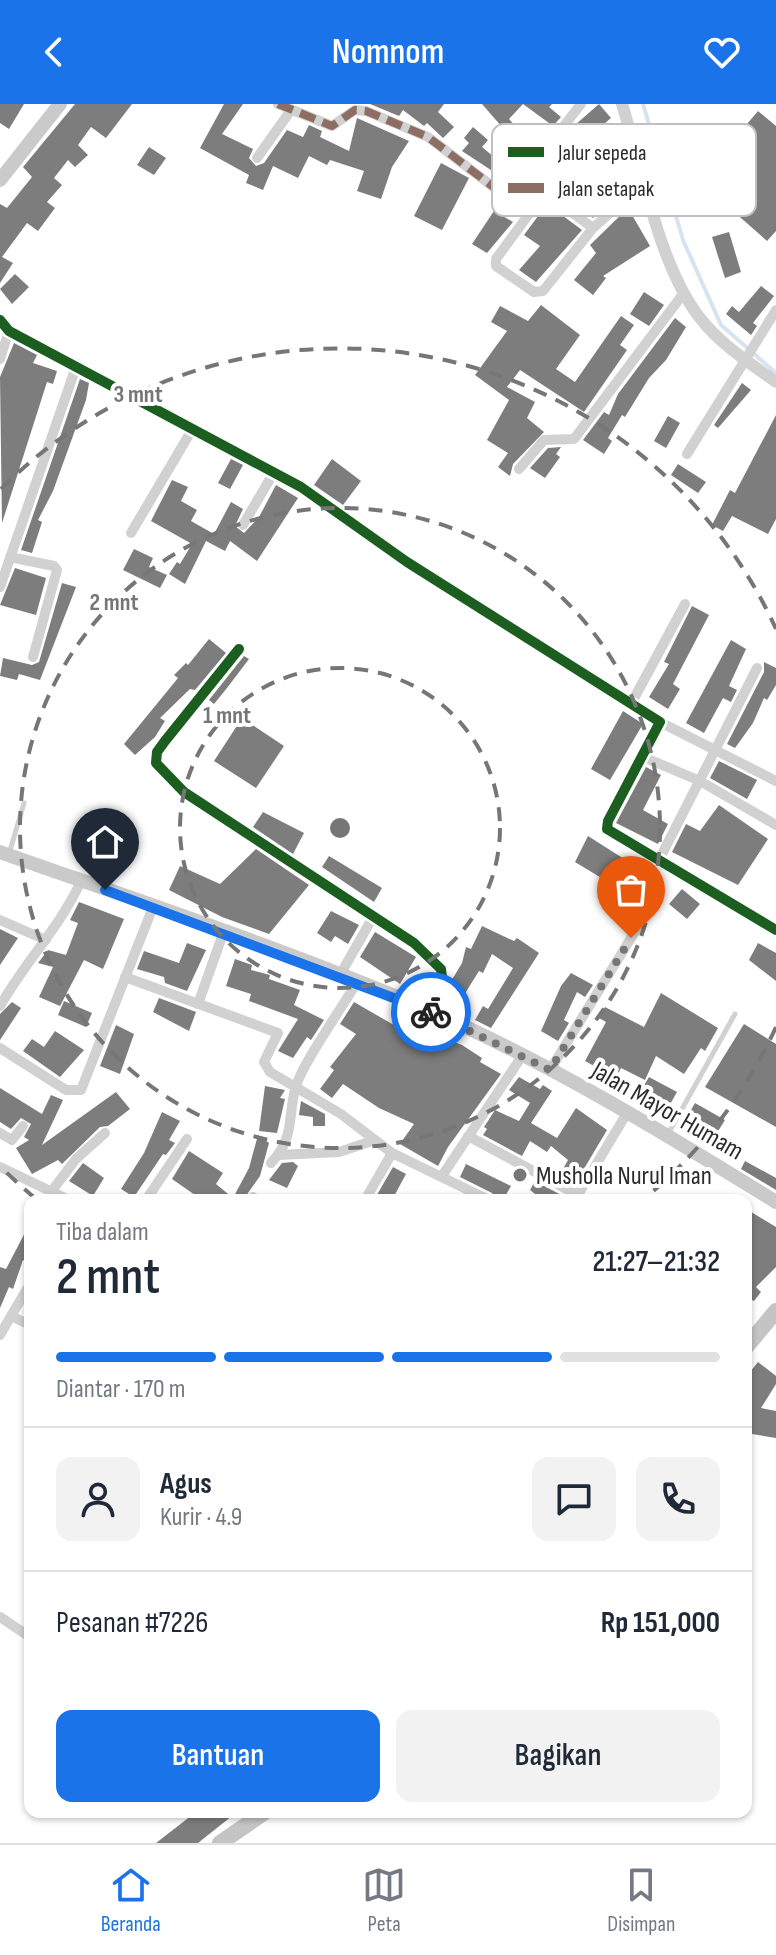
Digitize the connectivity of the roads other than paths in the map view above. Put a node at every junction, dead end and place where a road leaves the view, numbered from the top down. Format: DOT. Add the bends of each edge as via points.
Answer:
graph roads {
  1 [pos="60,104"];
  2 [pos="278,104"];
  3 [pos="581,104"];
  4 [pos="622,104"];
  5 [pos="291,110"];
  6 [pos="565,124"];
  7 [pos="628,124"];
  8 [pos="257,158"];
  9 [pos="0,180"];
  10 [pos="492,186"];
  11 [pos="528,216"];
  12 [pos="577,216"];
  13 [pos="607,216"];
  14 [pos="656,216"];
  15 [pos="593,228"];
  16 [pos="683,294"];
  17 [pos="776,310"];
  18 [pos="0,320"];
  19 [pos="9,331"];
  20 [pos="747,357"];
  21 [pos="0,359"];
  22 [pos="77,364"];
  23 [pos="776,382"];
  24 [pos="193,428"];
  25 [pos="687,454"];
  26 [pos="519,469"];
  27 [pos="274,472"];
  28 [pos="243,525"];
  29 [pos="131,533"];
  30 [pos="10,557"];
  31 [pos="0,587"];
  32 [pos="685,604"];
  33 [pos="239,649"];
  34 [pos="33,657"];
  35 [pos="757,668"];
  36 [pos="631,704"];
  37 [pos="660,722"];
  38 [pos="715,751"];
  39 [pos="641,756"];
  40 [pos="700,781"];
  41 [pos="776,781"];
  42 [pos="24,803"];
  43 [pos="776,825"];
  44 [pos="4,854"];
  45 [pos="660,858"];
  46 [pos="81,881"];
  47 [pos="153,907"];
  48 [pos="647,912"];
  49 [pos="373,917"];
  50 [pos="0,920"];
  51 [pos="776,930"];
  52 [pos="224,931"];
  53 [pos="46,940"];
  54 [pos="340,975"];
  55 [pos="125,977"];
  56 [pos="357,982"];
  57 [pos="198,1004"];
  58 [pos="0,1006"];
  59 [pos="426,1009"];
  60 [pos="735,1014"];
  61 [pos="0,1048"];
  62 [pos="522,1056"];
  63 [pos="550,1070"];
  64 [pos="296,1086"];
  65 [pos="627,1113"];
  66 [pos="23,1126"];
  67 [pos="0,1133"];
  68 [pos="105,1133"];
  69 [pos="667,1135"];
  70 [pos="468,1136"];
  71 [pos="187,1139"];
  72 [pos="375,1140"];
  73 [pos="392,1153"];
  74 [pos="0,1167"];
  75 [pos="442,1176"];
  76 [pos="51,1192"];
  77 [pos="56,1194"];
  78 [pos="150,1194"];
  79 [pos="368,1194"];
  80 [pos="477,1194"];
  81 [pos="571,1194"];
  82 [pos="578,1194"];
  83 [pos="776,1202"];
  84 [pos="24,1294"];
  85 [pos="776,1311"];
  86 [pos="11,1316"];
  87 [pos="24,1322"];
  88 [pos="0,1335"];
  89 [pos="752,1340"];
  90 [pos="0,1617"];
  91 [pos="24,1633"];
  92 [pos="253,1818"];
  93 [pos="220,1843"];
  1 -- 9 [label="main road"];
  2 -- 5 [label="street"];
  3 -- 6 [label="street"];
  4 -- 7 [label="street"];
  5 -- 8 [label="street"];
  5 -- 10 [label="street" via="332,126 355,110 366,111 428,137"];
  11 -- 15 [label="street" via="496,266 534,292 543,291"];
  12 -- 15 [label="street"];
  13 -- 15 [label="street"];
  14 -- 16 [label="street"];
  16 -- 20 [label="street" via="702,321"];
  16 -- 26 [label="street" via="574,439 544,440"];
  17 -- 20 [label="street"];
  18 -- 19 [label="street"];
  19 -- 21 [label="street"];
  19 -- 22 [label="street"];
  20 -- 23 [label="street"];
  20 -- 25 [label="street"];
  22 -- 24 [label="street"];
  22 -- 30 [label="street"];
  24 -- 27 [label="street"];
  24 -- 29 [label="street"];
  27 -- 28 [label="street"];
  27 -- 36 [label="street"];
  30 -- 31 [label="street"];
  30 -- 34 [label="street" via="57,570"];
  32 -- 36 [label="street"];
  33 -- 49 [label="street" via="165,741 156,763 184,792"];
  35 -- 38 [label="street"];
  36 -- 37 [label="street"];
  37 -- 38 [label="street"];
  37 -- 39 [label="street"];
  38 -- 40 [label="street"];
  38 -- 41 [label="street"];
  39 -- 40 [label="street"];
  39 -- 45 [label="street" via="606,826"];
  40 -- 43 [label="street"];
  40 -- 45 [label="street"];
  42 -- 44 [label="lane"];
  44 -- 46 [label="main road, Jalan Mayor Humam"];
  45 -- 51 [label="street"];
  46 -- 47 [label="main road, Jalan Mayor Humam"];
  46 -- 53 [label="street" via="66,915"];
  47 -- 52 [label="main road, Jalan Mayor Humam"];
  47 -- 55 [label="street"];
  48 -- 63 [label="street"];
  49 -- 54 [label="street"];
  49 -- 59 [label="street" via="414,943 441,969"];
  50 -- 53 [label="street"];
  52 -- 54 [label="main road, Jalan Mayor Humam"];
  52 -- 57 [label="street"];
  53 -- 58 [label="street"];
  54 -- 56 [label="main road, Jalan Mayor Humam"];
  55 -- 57 [label="street"];
  55 -- 61 [label="street" via="78,1091 66,1090"];
  56 -- 59 [label="main road, Jalan Mayor Humam"];
  56 -- 64 [label="street"];
  57 -- 64 [label="street" via="278,1033 264,1065"];
  59 -- 62 [label="main road, Jalan Mayor Humam"];
  60 -- 69 [label="lane"];
  62 -- 63 [label="main road, Jalan Mayor Humam"];
  62 -- 70 [label="street"];
  63 -- 65 [label="main road, Jalan Mayor Humam"];
  64 -- 72 [label="street"];
  64 -- 72 [label="street" via="293,1121 275,1159 339,1152"];
  65 -- 69 [label="main road, Jalan Mayor Humam"];
  65 -- 82 [label="street"];
  66 -- 67 [label="street" via="12,1140"];
  68 -- 76 [label="street"];
  69 -- 83 [label="main road, Jalan Mayor Humam"];
  70 -- 75 [label="street"];
  70 -- 81 [label="street"];
  71 -- 78 [label="street"];
  72 -- 73 [label="street"];
  73 -- 75 [label="street"];
  73 -- 79 [label="street"];
  74 -- 76 [label="street"];
  75 -- 80 [label="street"];
  76 -- 77 [label="street"];
  84 -- 86 [label="street"];
  85 -- 89 [label="main road"];
  86 -- 87 [label="street"];
  86 -- 88 [label="street"];
  90 -- 91 [label="street"];
  92 -- 93 [label="main road"];
}
